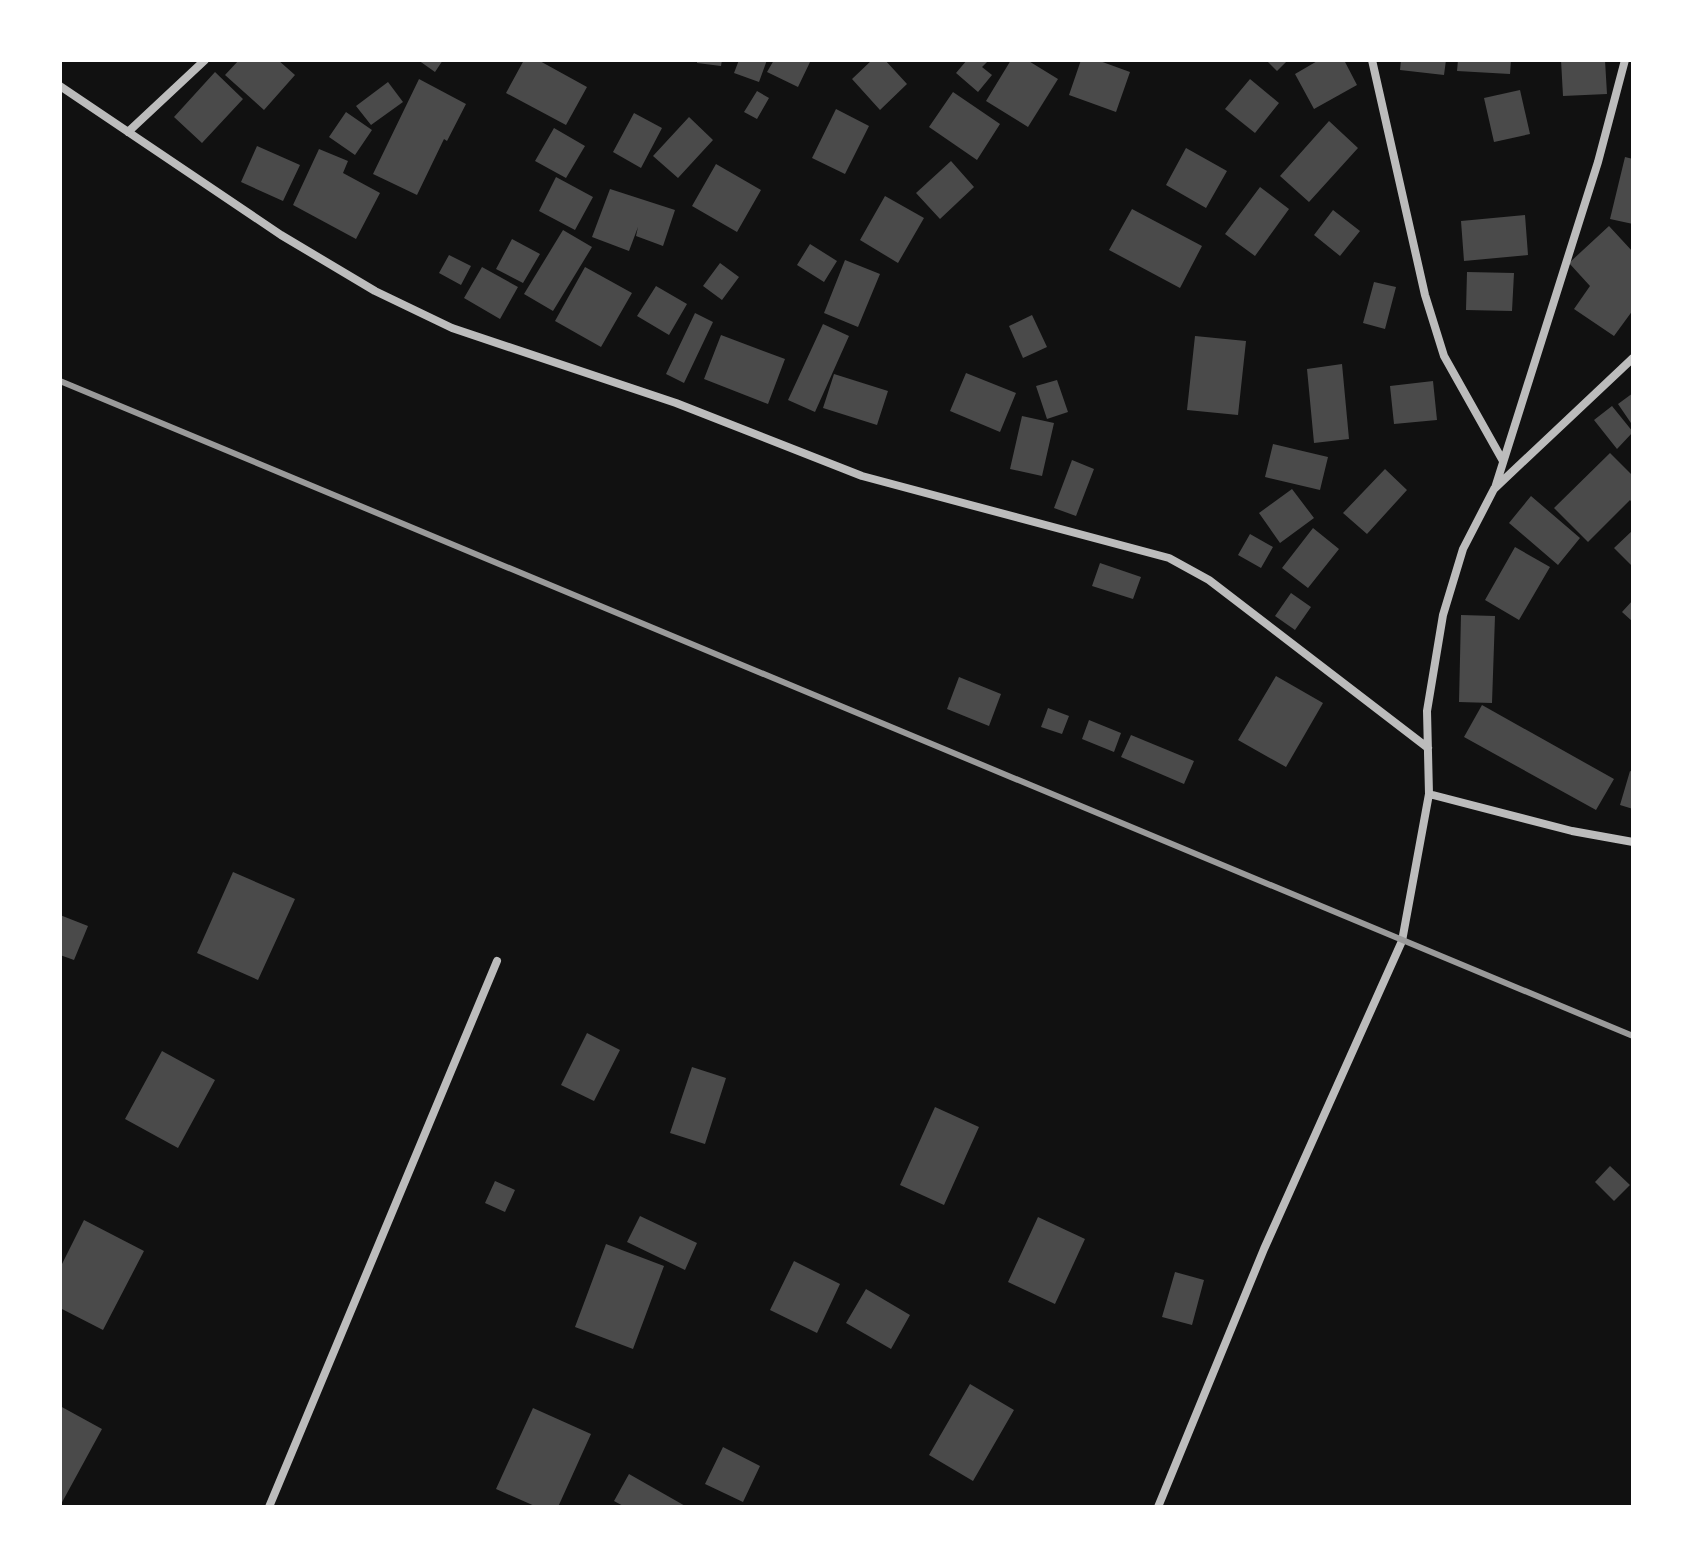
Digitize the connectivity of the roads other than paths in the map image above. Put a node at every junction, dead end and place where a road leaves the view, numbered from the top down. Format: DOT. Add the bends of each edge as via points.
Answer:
graph roads {
  1 [pos="205,60"];
  2 [pos="1372,60"];
  3 [pos="1625,60"];
  4 [pos="60,86"];
  5 [pos="128,132"];
  6 [pos="1633,358"];
  7 [pos="1503,461"];
  8 [pos="1494,489"];
  9 [pos="1428,748"];
  10 [pos="1429,794"];
  11 [pos="1633,842"];
  12 [pos="497,961"];
  13 [pos="269,1507"];
  14 [pos="1158,1507"];
  1 -- 5 [label="street"];
  2 -- 7 [label="street" via="1425,295 1444,356"];
  3 -- 7 [label="street"];
  4 -- 5 [label="street"];
  5 -- 9 [label="street" via="281,235 375,291 452,328 676,403 862,476 1169,558 1209,580"];
  6 -- 8 [label="street"];
  7 -- 8 [label="street"];
  8 -- 9 [label="street" via="1463,549 1443,615 1427,711"];
  9 -- 10 [label="street"];
  10 -- 11 [label="street"];
  10 -- 14 [label="street" via="1402,941 1264,1249"];
  12 -- 13 [label="street"];
}
